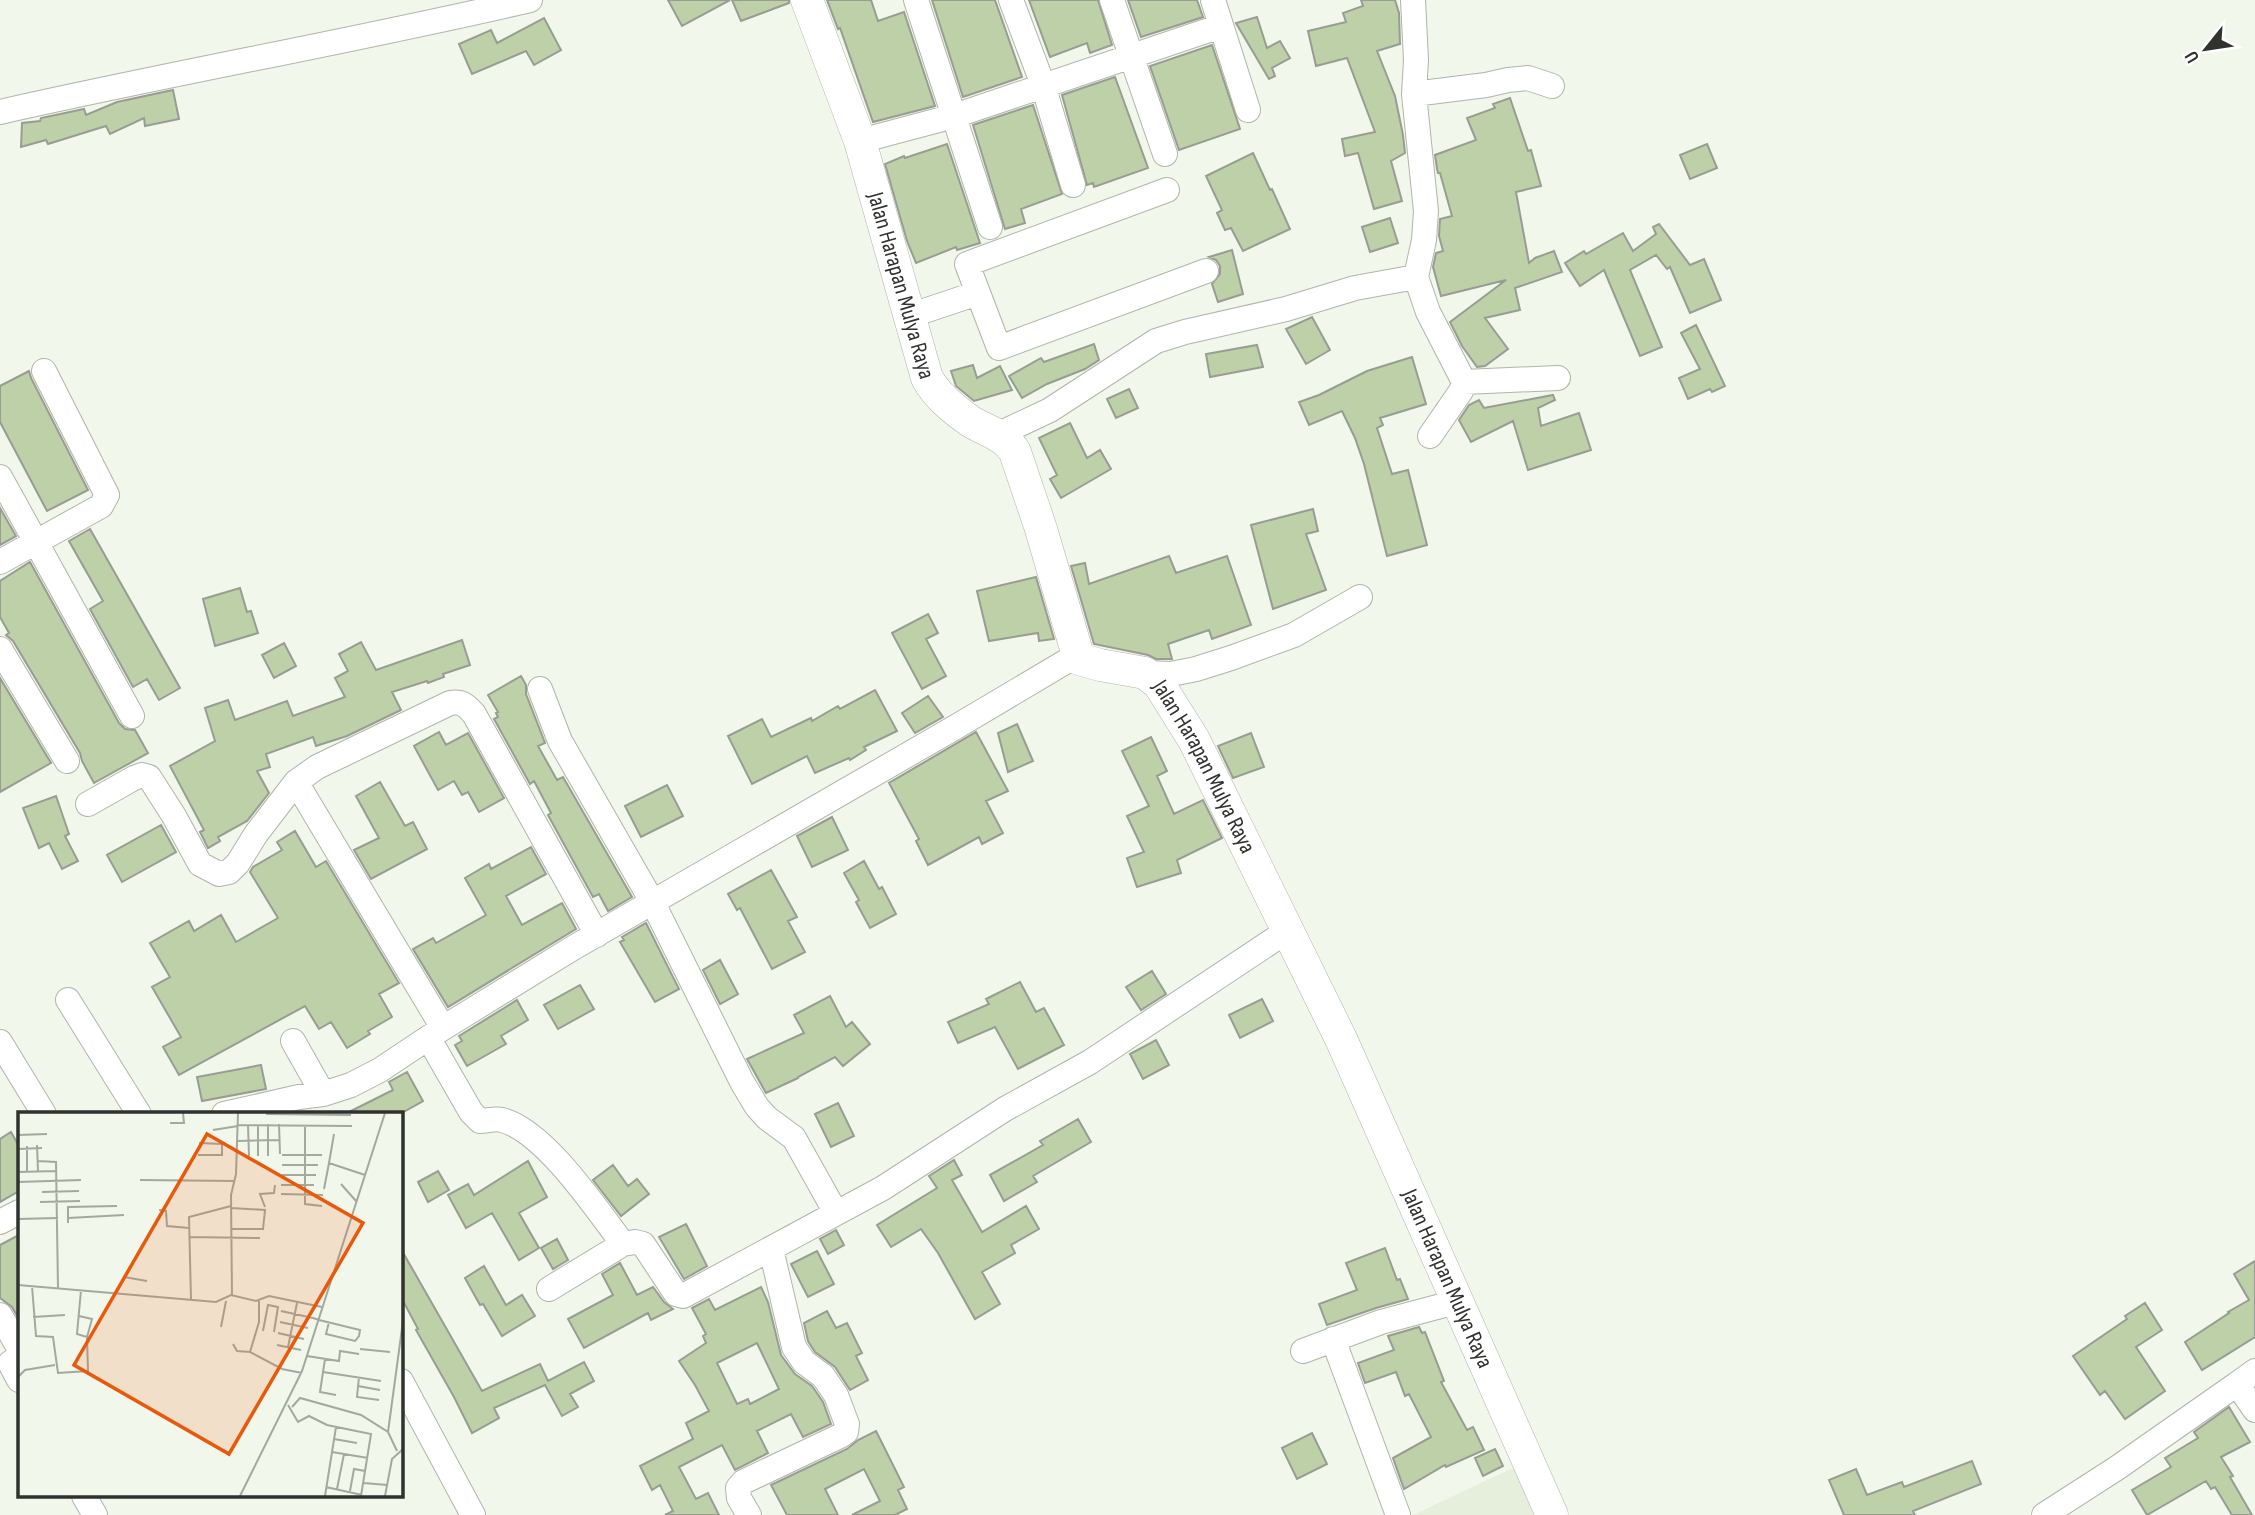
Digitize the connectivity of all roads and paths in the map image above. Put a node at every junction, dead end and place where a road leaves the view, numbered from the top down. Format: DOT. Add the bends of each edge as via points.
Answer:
graph roads {
  1 [pos="530,0"];
  2 [pos="807,0"];
  3 [pos="916,0"];
  4 [pos="1011,0"];
  5 [pos="1112,0"];
  6 [pos="1213,0"];
  7 [pos="1413,0"];
  8 [pos="1221,26"];
  9 [pos="1131,55"];
  10 [pos="1043,85"];
  11 [pos="1552,86"];
  12 [pos="1414,94"];
  13 [pos="1248,110"];
  14 [pos="0,112"];
  15 [pos="954,116"];
  16 [pos="860,141"];
  17 [pos="1165,154"];
  18 [pos="1073,185"];
  19 [pos="1167,190"];
  20 [pos="990,227"];
  21 [pos="1206,271"];
  22 [pos="1416,277"];
  23 [pos="978,293"];
  24 [pos="909,316"];
  25 [pos="44,371"];
  26 [pos="1558,378"];
  27 [pos="1464,382"];
  28 [pos="996,435"];
  29 [pos="1430,436"];
  30 [pos="0,477"];
  31 [pos="35,541"];
  32 [pos="0,562"];
  33 [pos="1360,597"];
  34 [pos="0,649"];
  35 [pos="1077,655"];
  36 [pos="1145,673"];
  37 [pos="540,689"];
  38 [pos="132,716"];
  39 [pos="67,761"];
  40 [pos="296,782"];
  41 [pos="88,804"];
  42 [pos="653,903"];
  43 [pos="1287,931"];
  44 [pos="597,935"];
  45 [pos="68,1000"];
  46 [pos="436,1033"];
  47 [pos="293,1041"];
  48 [pos="0,1042"];
  49 [pos="323,1094"];
  50 [pos="43,1112"];
  51 [pos="138,1112"];
  52 [pos="236,1112"];
  53 [pos="18,1213"];
  54 [pos="836,1213"];
  55 [pos="0,1222"];
  56 [pos="623,1244"];
  57 [pos="771,1249"];
  58 [pos="549,1289"];
  59 [pos="1456,1302"];
  60 [pos="0,1315"];
  61 [pos="1333,1339"];
  62 [pos="18,1347"];
  63 [pos="1303,1351"];
  64 [pos="18,1358"];
  65 [pos="2246,1377"];
  66 [pos="18,1378"];
  67 [pos="402,1383"];
  68 [pos="2255,1410"];
  69 [pos="85,1498"];
  70 [pos="95,1515"];
  71 [pos="473,1515"];
  72 [pos="749,1515"];
  73 [pos="1398,1515"];
  74 [pos="1552,1515"];
  75 [pos="2044,1515"];
  1 -- 14 [label="street"];
  2 -- 16 [label="street, Jalan Harapan Mulya Raya"];
  3 -- 15 [label="street"];
  4 -- 10 [label="street"];
  5 -- 9 [label="street"];
  6 -- 8 [label="street"];
  7 -- 12 [label="street"];
  8 -- 9 [label="street"];
  8 -- 13 [label="street"];
  9 -- 10 [label="street"];
  9 -- 17 [label="street"];
  10 -- 15 [label="street"];
  10 -- 18 [label="street"];
  11 -- 12 [label="street" via="1528,78"];
  12 -- 22 [label="street" via="1426,211"];
  15 -- 16 [label="street"];
  15 -- 20 [label="street"];
  16 -- 24 [label="street, Jalan Harapan Mulya Raya"];
  19 -- 23 [label="street" via="967,264"];
  21 -- 23 [label="street" via="999,348"];
  22 -- 27 [label="street" via="1428,312"];
  22 -- 28 [label="street" via="1355,288 1156,341 1050,410"];
  23 -- 24 [label="street"];
  24 -- 28 [label="street, Jalan Harapan Mulya Raya" via="934,390 971,422"];
  25 -- 31 [label="street" via="107,495 101,506"];
  26 -- 27 [label="street"];
  27 -- 29 [label="street"];
  28 -- 35 [label="street, Jalan Harapan Mulya Raya" via="1010,444 1027,485"];
  30 -- 31 [label="street"];
  31 -- 32 [label="street"];
  31 -- 38 [label="street"];
  33 -- 36 [label="street" via="1294,635 1231,658 1171,674"];
  34 -- 39 [label="street"];
  35 -- 36 [label="street, Jalan Harapan Mulya Raya" via="1084,662"];
  35 -- 42 [label="street"];
  36 -- 43 [label="street, Jalan Harapan Mulya Raya" via="1159,684 1194,740"];
  37 -- 42 [label="street" via="560,740"];
  40 -- 41 [label="street" via="238,863 219,874 200,864 149,777 134,778"];
  40 -- 44 [label="street" via="317,767 450,703 466,704"];
  40 -- 46 [label="street"];
  42 -- 44 [label="street"];
  42 -- 54 [label="street" via="757,1107 794,1138"];
  43 -- 54 [label="street" via="1090,1062"];
  43 -- 59 [label="street, Jalan Harapan Mulya Raya" via="1353,1066"];
  44 -- 46 [label="street"];
  45 -- 51 [label="street"];
  46 -- 49 [label="street" via="361,1080"];
  46 -- 56 [label="street" via="478,1119 502,1120 527,1131 571,1175"];
  47 -- 49 [label="street"];
  48 -- 50 [label="street"];
  49 -- 52 [label="street"];
  53 -- 55 [label="street"];
  54 -- 57 [label="street"];
  56 -- 57 [label="street" via="643,1244 679,1296"];
  56 -- 58 [label="street"];
  57 -- 72 [label="street" via="794,1347 836,1395 847,1424 841,1436 743,1482 739,1497"];
  59 -- 61 [label="street"];
  59 -- 74 [label="street, Jalan Harapan Mulya Raya"];
  60 -- 62 [label="street"];
  61 -- 63 [label="street"];
  61 -- 73 [label="street"];
  64 -- 66 [label="street" via="10,1363"];
  65 -- 68 [label="street"];
  65 -- 75 [label="street"];
  67 -- 71 [label="street"];
  69 -- 70 [label="street"];
}
